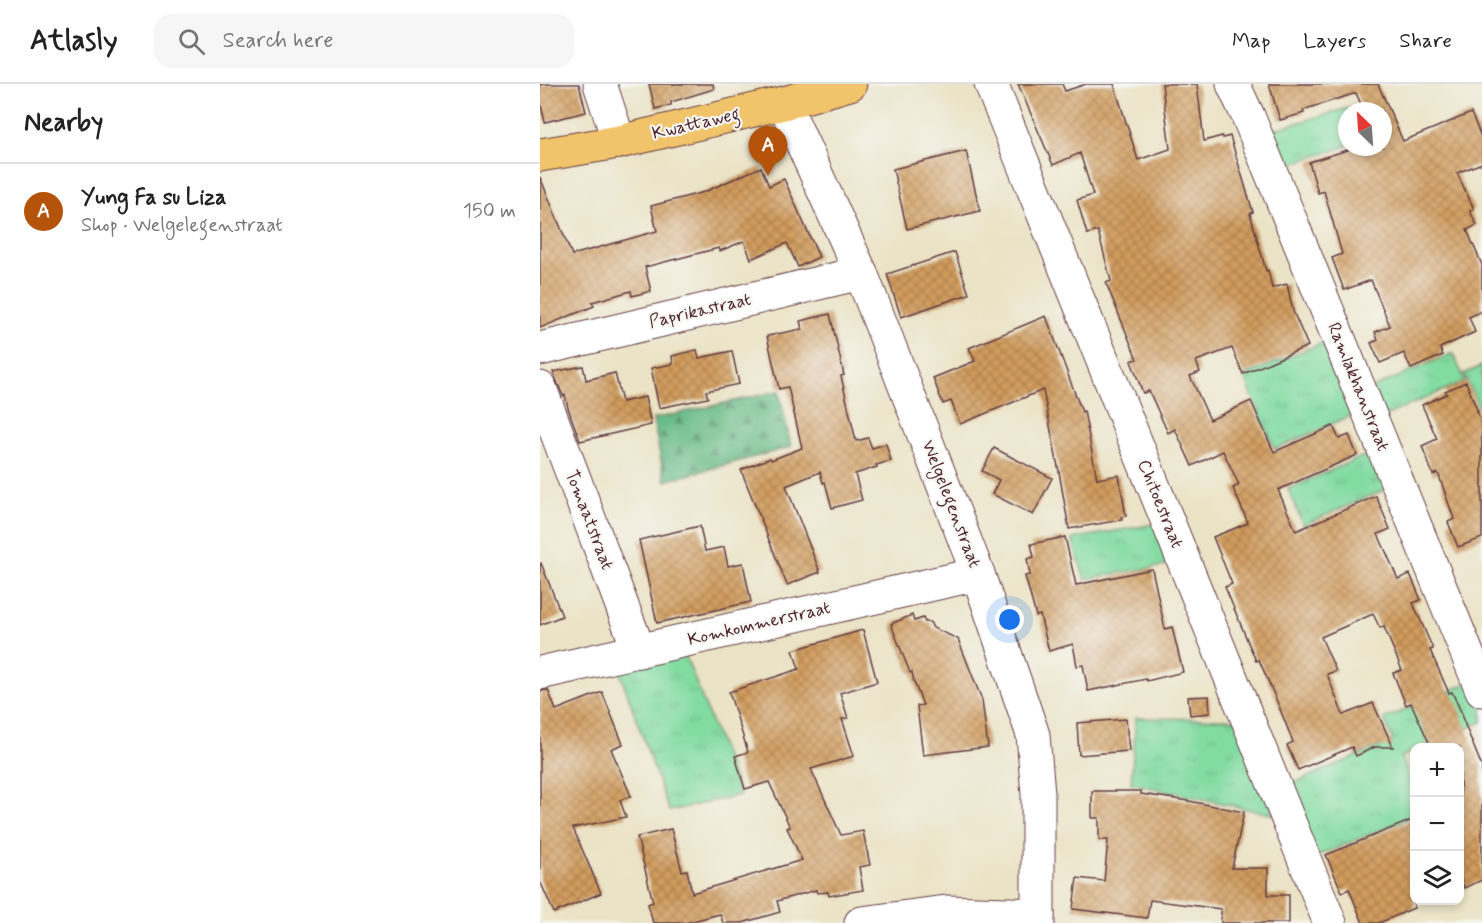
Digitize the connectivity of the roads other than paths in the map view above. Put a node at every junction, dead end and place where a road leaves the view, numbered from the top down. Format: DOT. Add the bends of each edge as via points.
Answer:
graph roads {
  1 [pos="600,84"];
  2 [pos="850,84"];
  3 [pos="991,84"];
  4 [pos="1233,84"];
  5 [pos="784,104"];
  6 [pos="620,142"];
  7 [pos="540,155"];
  8 [pos="861,273"];
  9 [pos="540,349"];
  10 [pos="540,388"];
  11 [pos="978,574"];
  12 [pos="639,651"];
  13 [pos="540,673"];
  14 [pos="1482,690"];
  15 [pos="1038,919"];
  16 [pos="861,923"];
  17 [pos="1330,923"];
  1 -- 6 [label="street"];
  2 -- 5 [label="main road, Kwattaweg"];
  3 -- 17 [label="street, Chitoestraat"];
  4 -- 14 [label="street, Ramlakhanstraat"];
  5 -- 6 [label="main road, Kwattaweg"];
  5 -- 8 [label="street, Welgelegenstraat"];
  6 -- 7 [label="main road, Kwattaweg"];
  8 -- 9 [label="street, Paprikastraat"];
  8 -- 11 [label="street, Welgelegenstraat"];
  10 -- 12 [label="street, Tomaatstraat"];
  11 -- 12 [label="street, Komkommerstraat"];
  11 -- 15 [label="street, Welgelegenstraat" via="1033,735 1038,794"];
  12 -- 13 [label="street, Komkommerstraat"];
  15 -- 16 [label="street" via="946,912"];
}
